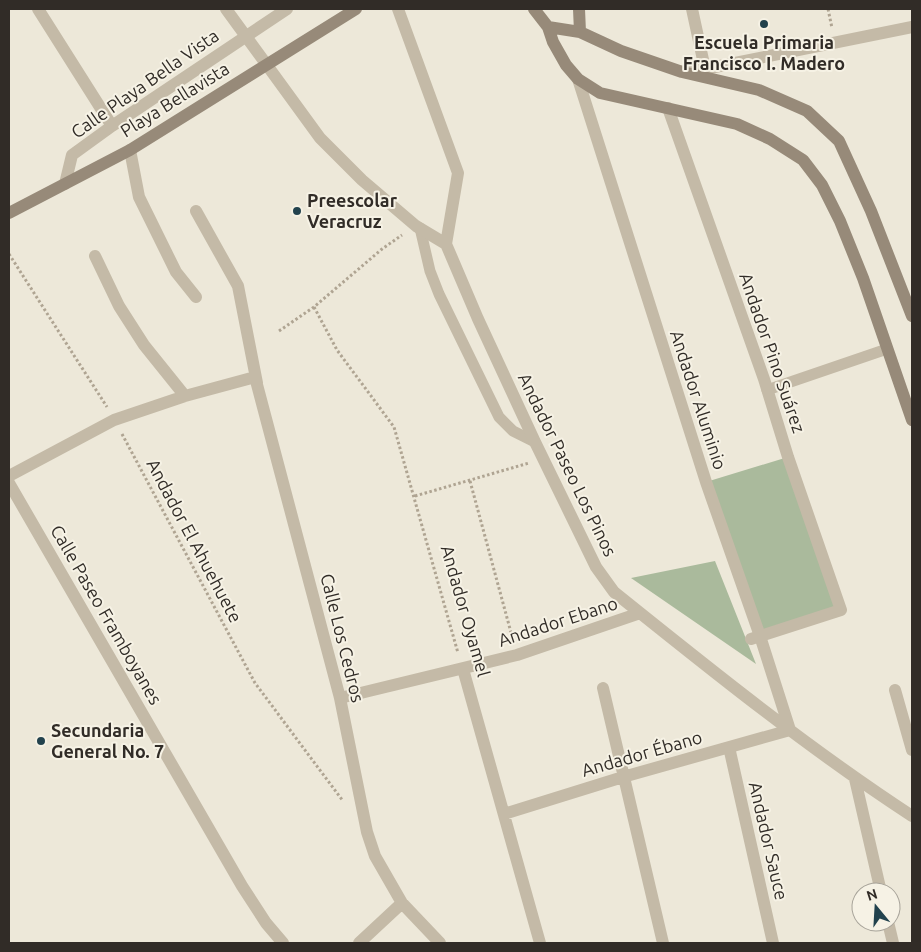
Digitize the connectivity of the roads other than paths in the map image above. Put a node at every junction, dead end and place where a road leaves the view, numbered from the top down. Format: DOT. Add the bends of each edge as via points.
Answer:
graph roads {
  1 [pos="38,9"];
  2 [pos="226,9"];
  3 [pos="287,9"];
  4 [pos="356,9"];
  5 [pos="398,9"];
  6 [pos="534,9"];
  7 [pos="579,9"];
  8 [pos="692,9"];
  9 [pos="548,27"];
  10 [pos="912,27"];
  11 [pos="580,32"];
  12 [pos="245,36"];
  13 [pos="266,63"];
  14 [pos="705,69"];
  15 [pos="682,72"];
  16 [pos="578,79"];
  17 [pos="668,108"];
  18 [pos="112,126"];
  19 [pos="130,150"];
  20 [pos="65,184"];
  21 [pos="196,211"];
  22 [pos="9,213"];
  23 [pos="418,227"];
  24 [pos="446,244"];
  25 [pos="94,256"];
  26 [pos="196,296"];
  27 [pos="912,316"];
  28 [pos="886,349"];
  29 [pos="256,380"];
  30 [pos="767,390"];
  31 [pos="185,396"];
  32 [pos="912,420"];
  33 [pos="535,442"];
  34 [pos="9,476"];
  35 [pos="9,483"];
  36 [pos="640,613"];
  37 [pos="756,638"];
  38 [pos="463,669"];
  39 [pos="603,688"];
  40 [pos="895,690"];
  41 [pos="340,698"];
  42 [pos="790,730"];
  43 [pos="729,747"];
  44 [pos="912,750"];
  45 [pos="623,777"];
  46 [pos="855,779"];
  47 [pos="504,814"];
  48 [pos="912,816"];
  49 [pos="879,882"];
  50 [pos="402,903"];
  51 [pos="282,943"];
  52 [pos="359,943"];
  53 [pos="440,943"];
  54 [pos="540,943"];
  55 [pos="663,943"];
  56 [pos="773,943"];
  1 -- 18 [label="street"];
  2 -- 12 [label="street"];
  3 -- 12 [label="street, Calle Playa Bella Vista"];
  4 -- 13 [label="street, Playa Bellavista"];
  5 -- 24 [label="street" via="458,173"];
  6 -- 9 [label="street"];
  7 -- 11 [label="street"];
  8 -- 14 [label="street"];
  9 -- 11 [label="street"];
  9 -- 16 [label="street" via="566,65"];
  10 -- 14 [label="street"];
  11 -- 15 [label="street" via="621,51"];
  12 -- 13 [label="street"];
  12 -- 18 [label="street, Calle Playa Bella Vista"];
  13 -- 19 [label="street, Playa Bellavista"];
  13 -- 23 [label="street" via="320,138 362,180"];
  14 -- 15 [label="street"];
  15 -- 27 [label="street" via="759,90 807,111 840,141"];
  16 -- 17 [label="street" via="600,93"];
  16 -- 37 [label="street, Andador Aluminio"];
  17 -- 28 [label="street" via="737,124 804,160 822,185 840,221"];
  17 -- 30 [label="street, Andador Pino Suárez"];
  18 -- 20 [label="street, Calle Playa Bella Vista" via="72,155"];
  19 -- 20 [label="street, Playa Bellavista"];
  19 -- 26 [label="street" via="139,197 176,272"];
  20 -- 22 [label="street, Playa Bellavista"];
  21 -- 29 [label="street, Calle Los Cedros" via="238,286"];
  23 -- 24 [label="street"];
  23 -- 33 [label="lane" via="439,294 500,417 513,431"];
  24 -- 33 [label="street, Andador Paseo Los Pinos"];
  25 -- 31 [label="street" via="119,306 144,345"];
  28 -- 30 [label="lane"];
  28 -- 32 [label="street"];
  29 -- 31 [label="street"];
  29 -- 41 [label="street, Calle Los Cedros"];
  30 -- 37 [label="street, Andador Pino Suárez" via="841,610"];
  31 -- 34 [label="street" via="114,420"];
  33 -- 36 [label="street, Andador Paseo Los Pinos" via="596,566 614,592"];
  35 -- 51 [label="street, Calle Paseo Framboyanes" via="242,886"];
  36 -- 38 [label="street, Andador Ebano"];
  36 -- 42 [label="street, Andador Paseo Los Pinos"];
  37 -- 42 [label="street, Andador Aluminio"];
  38 -- 41 [label="street, Andador Ebano"];
  38 -- 47 [label="street, Andador Oyamel"];
  39 -- 45 [label="street"];
  40 -- 44 [label="street"];
  41 -- 50 [label="street, Calle Los Cedros" via="367,832 375,856"];
  42 -- 43 [label="street, Andador Ébano"];
  42 -- 46 [label="street, Andador Paseo Los Pinos"];
  43 -- 45 [label="street, Andador Ébano"];
  43 -- 56 [label="street, Andador Sauce"];
  45 -- 47 [label="street, Andador Ébano"];
  45 -- 55 [label="street"];
  46 -- 48 [label="street, Andador Paseo Los Pinos"];
  46 -- 49 [label="street"];
  47 -- 54 [label="street, Andador Oyamel"];
  50 -- 52 [label="street"];
  50 -- 53 [label="street, Calle Los Cedros"];
}
